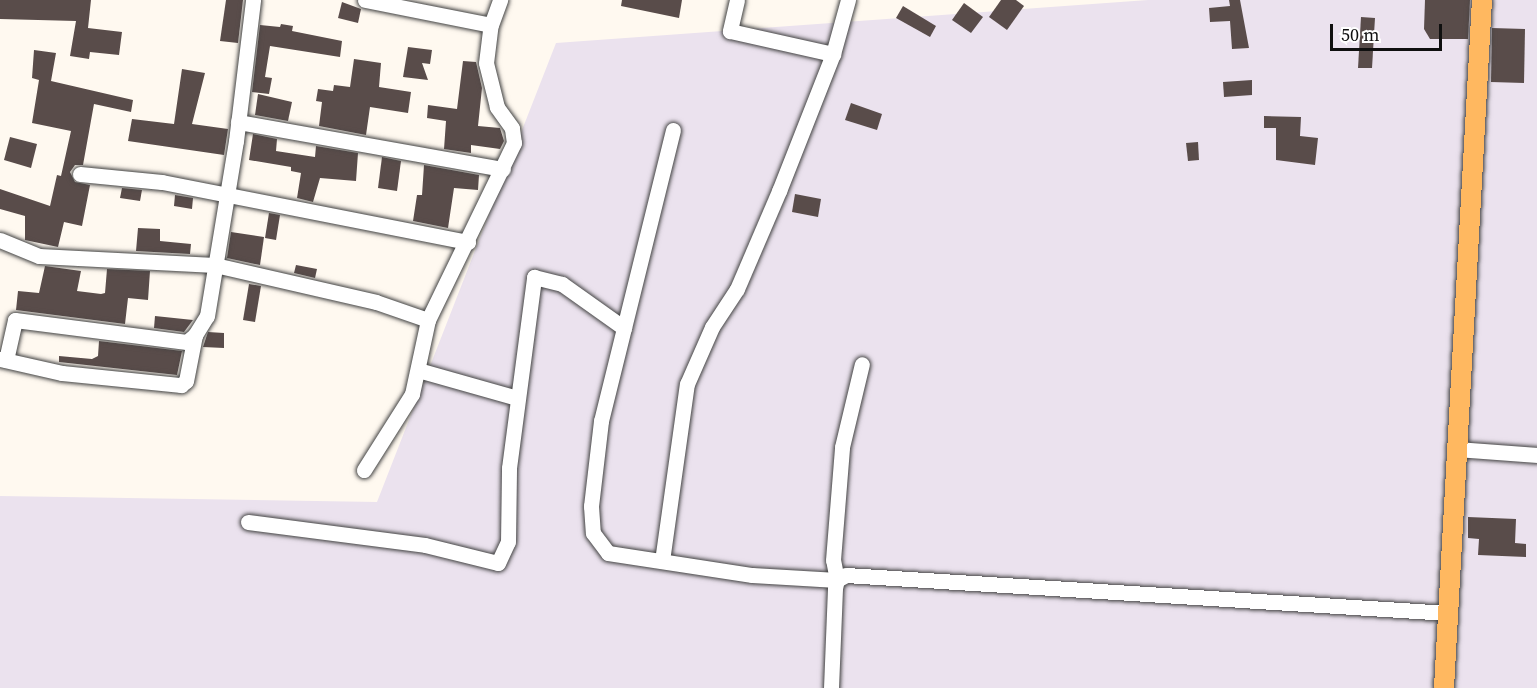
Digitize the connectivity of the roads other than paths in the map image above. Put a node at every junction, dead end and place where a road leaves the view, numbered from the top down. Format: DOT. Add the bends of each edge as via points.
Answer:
graph roads {
  1 [pos="253,0"];
  2 [pos="500,0"];
  3 [pos="737,0"];
  4 [pos="848,0"];
  5 [pos="1482,0"];
  6 [pos="374,1"];
  7 [pos="491,25"];
  8 [pos="833,54"];
  9 [pos="238,122"];
  10 [pos="673,130"];
  11 [pos="503,169"];
  12 [pos="80,174"];
  13 [pos="224,195"];
  14 [pos="0,240"];
  15 [pos="468,242"];
  16 [pos="214,265"];
  17 [pos="428,320"];
  18 [pos="624,328"];
  19 [pos="195,335"];
  20 [pos="3,359"];
  21 [pos="862,364"];
  22 [pos="418,369"];
  23 [pos="517,398"];
  24 [pos="1457,449"];
  25 [pos="1537,454"];
  26 [pos="364,470"];
  27 [pos="248,522"];
  28 [pos="662,561"];
  29 [pos="837,580"];
  30 [pos="1448,613"];
  31 [pos="831,688"];
  32 [pos="1444,688"];
  1 -- 9 [label="street"];
  2 -- 7 [label="street"];
  3 -- 8 [label="street" via="730,31"];
  4 -- 8 [label="street"];
  5 -- 24 [label="main road"];
  6 -- 7 [label="street"];
  7 -- 11 [label="street" via="486,63 496,107 512,128 514,143"];
  8 -- 28 [label="street" via="737,289 712,327 687,384"];
  9 -- 11 [label="street"];
  9 -- 13 [label="street"];
  10 -- 18 [label="street"];
  11 -- 15 [label="street"];
  12 -- 13 [label="street" via="162,182"];
  13 -- 15 [label="street"];
  13 -- 16 [label="street"];
  14 -- 16 [label="street" via="39,256"];
  15 -- 17 [label="street"];
  16 -- 17 [label="street" via="376,302"];
  16 -- 19 [label="street" via="207,316"];
  17 -- 22 [label="street"];
  18 -- 23 [label="street" via="562,284 534,277"];
  18 -- 28 [label="street" via="600,421 591,506 593,533 608,553"];
  19 -- 20 [label="street" via="187,342 15,320"];
  19 -- 20 [label="street" via="188,376 181,385 63,373"];
  21 -- 29 [label="street" via="842,447 833,560"];
  22 -- 23 [label="street"];
  22 -- 26 [label="street" via="412,394"];
  23 -- 27 [label="street" via="509,468 508,542 498,563 425,545"];
  24 -- 25 [label="street"];
  24 -- 30 [label="main road"];
  28 -- 29 [label="street" via="752,575"];
  29 -- 30 [label="street" via="846,575 977,581"];
  29 -- 31 [label="street"];
  30 -- 32 [label="main road"];
}
